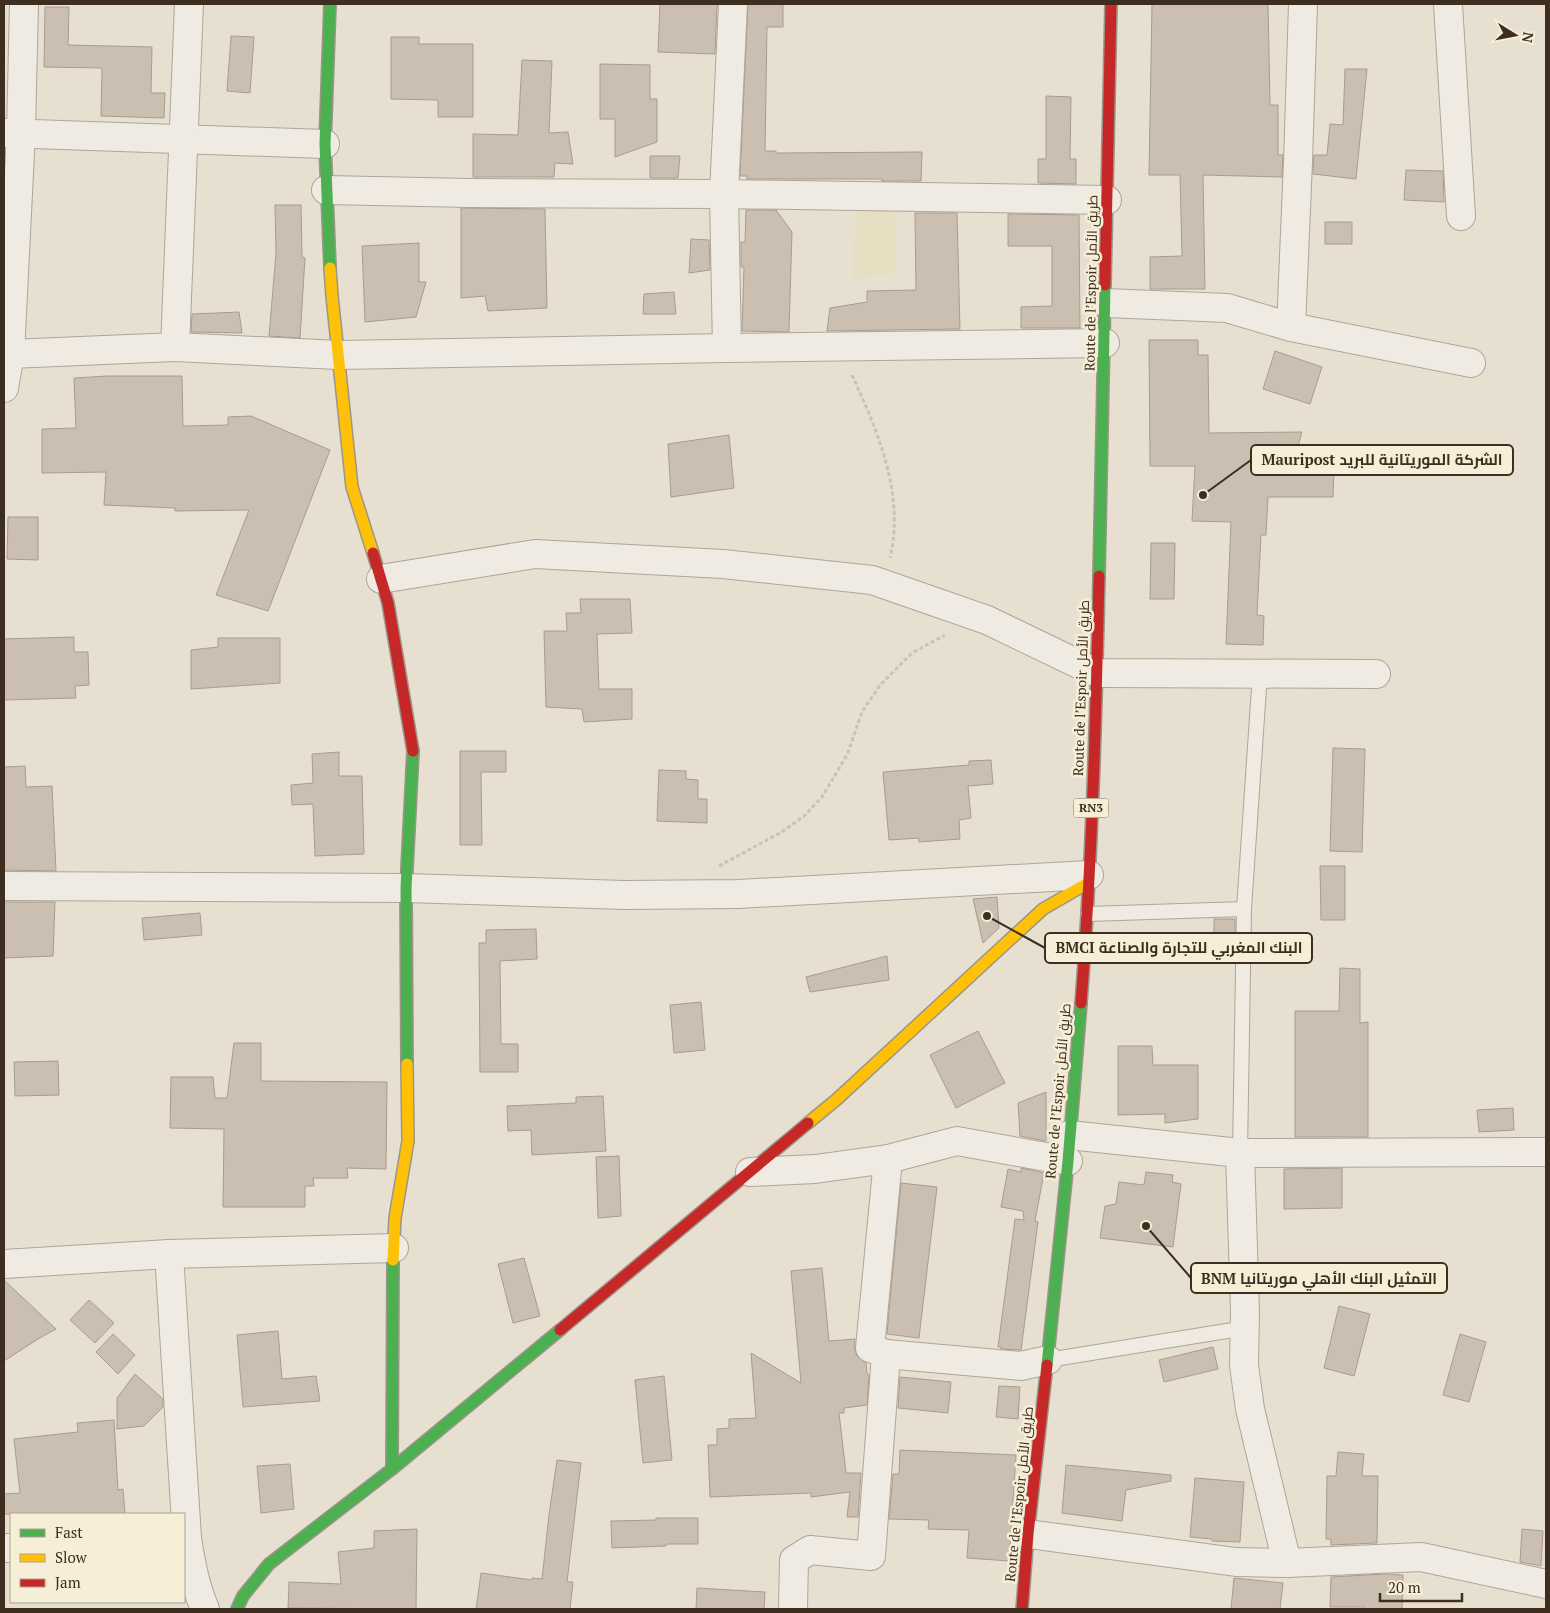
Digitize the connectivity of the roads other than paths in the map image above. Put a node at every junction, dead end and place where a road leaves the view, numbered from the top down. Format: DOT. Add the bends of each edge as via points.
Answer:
graph roads {
  1 [pos="24,4"];
  2 [pos="189,4"];
  3 [pos="330,4"];
  4 [pos="733,4"];
  5 [pos="1111,4"];
  6 [pos="1303,4"];
  7 [pos="1448,4"];
  8 [pos="12,133"];
  9 [pos="183,139"];
  10 [pos="325,144"];
  11 [pos="326,190"];
  12 [pos="724,194"];
  13 [pos="1107,200"];
  14 [pos="1461,216"];
  15 [pos="1106,303"];
  16 [pos="1290,327"];
  17 [pos="1105,343"];
  18 [pos="175,347"];
  19 [pos="727,348"];
  20 [pos="10,354"];
  21 [pos="338,355"];
  22 [pos="1471,363"];
  23 [pos="4,388"];
  24 [pos="381,580"];
  25 [pos="1097,673"];
  26 [pos="1260,673"];
  27 [pos="1376,674"];
  28 [pos="1089,879"];
  29 [pos="4,886"];
  30 [pos="406,888"];
  31 [pos="1244,908"];
  32 [pos="1088,914"];
  33 [pos="1068,1148"];
  34 [pos="1546,1152"];
  35 [pos="1240,1153"];
  36 [pos="888,1159"];
  37 [pos="750,1172"];
  38 [pos="394,1248"];
  39 [pos="169,1254"];
  40 [pos="4,1264"];
  41 [pos="1244,1328"];
  42 [pos="886,1354"];
  43 [pos="1048,1360"];
  44 [pos="392,1469"];
  45 [pos="185,1513"];
  46 [pos="185,1521"];
  47 [pos="1028,1534"];
  48 [pos="186,1538"];
  49 [pos="1287,1563"];
  50 [pos="1546,1584"];
  51 [pos="205,1609"];
  52 [pos="237,1609"];
  53 [pos="793,1609"];
  54 [pos="1022,1609"];
  1 -- 8 [label="street"];
  2 -- 9 [label="street"];
  3 -- 10 [label="main road"];
  4 -- 12 [label="street"];
  5 -- 13 [label="main road, Route de l’Espoir طريق الأمل / RN3"];
  6 -- 16 [label="street"];
  7 -- 14 [label="street"];
  8 -- 9 [label="street"];
  8 -- 20 [label="street"];
  9 -- 10 [label="street"];
  9 -- 18 [label="street"];
  10 -- 11 [label="main road"];
  11 -- 12 [label="street"];
  11 -- 21 [label="main road"];
  12 -- 13 [label="street"];
  12 -- 19 [label="street"];
  13 -- 15 [label="main road, Route de l’Espoir طريق الأمل / RN3"];
  15 -- 16 [label="street" via="1227,308"];
  15 -- 17 [label="main road, Route de l’Espoir طريق الأمل / RN3"];
  16 -- 22 [label="street"];
  17 -- 19 [label="street"];
  17 -- 25 [label="main road, Route de l’Espoir طريق الأمل / RN3"];
  18 -- 20 [label="street"];
  18 -- 21 [label="street"];
  19 -- 21 [label="street"];
  20 -- 23 [label="street"];
  21 -- 24 [label="main road" via="352,487"];
  24 -- 25 [label="street" via="535,554 723,564 872,580 981,618"];
  24 -- 30 [label="main road" via="388,603 413,746"];
  25 -- 26 [label="street"];
  25 -- 28 [label="main road, Route de l’Espoir طريق الأمل / RN3"];
  26 -- 27 [label="street"];
  26 -- 31 [label="lane"];
  28 -- 30 [label="street" via="738,894 624,895"];
  28 -- 32 [label="main road, Route de l’Espoir طريق الأمل / RN3"];
  28 -- 37 [label="main road" via="1043,909 836,1100"];
  29 -- 30 [label="street"];
  30 -- 38 [label="main road" via="408,1141 395,1218"];
  31 -- 32 [label="lane"];
  31 -- 35 [label="lane"];
  32 -- 33 [label="main road, Route de l’Espoir طريق الأمل / RN3"];
  33 -- 35 [label="street"];
  33 -- 36 [label="street" via="957,1141"];
  33 -- 43 [label="main road, Route de l’Espoir طريق الأمل / RN3"];
  34 -- 35 [label="street"];
  35 -- 41 [label="street"];
  36 -- 37 [label="street" via="815,1169"];
  36 -- 42 [label="street" via="870,1348"];
  37 -- 44 [label="main road"];
  38 -- 39 [label="street"];
  38 -- 44 [label="main road"];
  39 -- 40 [label="street"];
  39 -- 45 [label="street"];
  41 -- 43 [label="lane"];
  41 -- 49 [label="street" via="1244,1365 1250,1409"];
  42 -- 43 [label="street" via="1021,1366"];
  42 -- 53 [label="street" via="871,1556 810,1550 794,1560"];
  43 -- 47 [label="main road, Route de l’Espoir طريق الأمل / RN3"];
  44 -- 52 [label="main road" via="269,1564 243,1596"];
  46 -- 48 [label="street"];
  47 -- 49 [label="street" via="1236,1562"];
  47 -- 54 [label="main road, Route de l’Espoir طريق الأمل / RN3"];
  48 -- 51 [label="street" via="197,1591"];
  49 -- 50 [label="street" via="1421,1557"];
}
